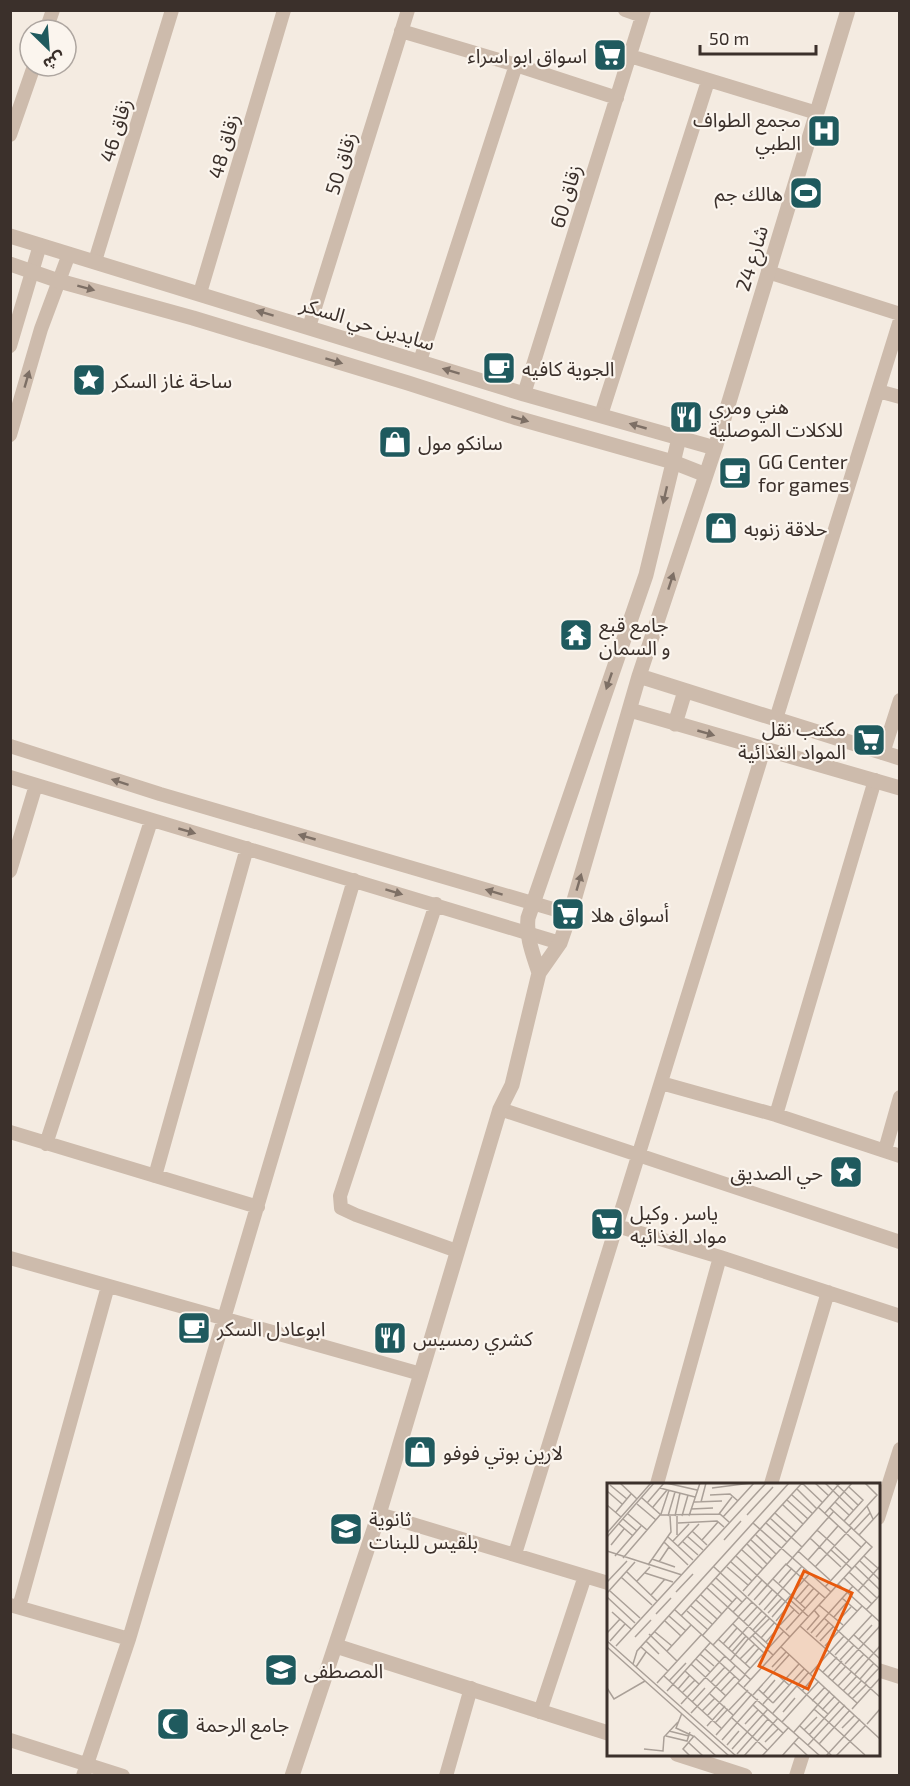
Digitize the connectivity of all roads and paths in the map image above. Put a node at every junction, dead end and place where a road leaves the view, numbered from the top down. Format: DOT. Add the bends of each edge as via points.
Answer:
graph roads {
  1 [pos="172,10"];
  2 [pos="284,10"];
  3 [pos="408,10"];
  4 [pos="625,10"];
  5 [pos="848,10"];
  6 [pos="643,13"];
  7 [pos="401,31"];
  8 [pos="630,56"];
  9 [pos="516,64"];
  10 [pos="30,78"];
  11 [pos="708,81"];
  12 [pos="617,98"];
  13 [pos="817,113"];
  14 [pos="10,135"];
  15 [pos="10,236"];
  16 [pos="40,245"];
  17 [pos="69,254"];
  18 [pos="95,261"];
  19 [pos="10,264"];
  20 [pos="33,272"];
  21 [pos="768,272"];
  22 [pos="59,281"];
  23 [pos="200,294"];
  24 [pos="900,314"];
  25 [pos="900,320"];
  26 [pos="309,327"];
  27 [pos="10,346"];
  28 [pos="420,361"];
  29 [pos="878,391"];
  30 [pos="524,394"];
  31 [pos="900,397"];
  32 [pos="601,415"];
  33 [pos="10,435"];
  34 [pos="679,438"];
  35 [pos="715,448"];
  36 [pos="673,462"];
  37 [pos="706,475"];
  38 [pos="639,676"];
  39 [pos="685,691"];
  40 [pos="900,700"];
  41 [pos="630,710"];
  42 [pos="776,719"];
  43 [pos="675,724"];
  44 [pos="10,747"];
  45 [pos="764,749"];
  46 [pos="883,753"];
  47 [pos="900,758"];
  48 [pos="10,777"];
  49 [pos="875,780"];
  50 [pos="36,784"];
  51 [pos="900,788"];
  52 [pos="152,821"];
  53 [pos="247,848"];
  54 [pos="10,871"];
  55 [pos="354,880"];
  56 [pos="436,904"];
  57 [pos="532,904"];
  58 [pos="570,914"];
  59 [pos="526,932"];
  60 [pos="560,943"];
  61 [pos="539,973"];
  62 [pos="660,1083"];
  63 [pos="900,1097"];
  64 [pos="500,1109"];
  65 [pos="776,1115"];
  66 [pos="10,1132"];
  67 [pos="46,1144"];
  68 [pos="885,1150"];
  69 [pos="900,1155"];
  70 [pos="637,1156"];
  71 [pos="155,1176"];
  72 [pos="258,1207"];
  73 [pos="617,1226"];
  74 [pos="900,1242"];
  75 [pos="457,1251"];
  76 [pos="720,1257"];
  77 [pos="10,1258"];
  78 [pos="108,1286"];
  79 [pos="828,1292"];
  80 [pos="900,1316"];
  81 [pos="224,1318"];
  82 [pos="421,1374"];
  83 [pos="900,1449"];
  84 [pos="658,1483"];
  85 [pos="772,1483"];
  86 [pos="379,1514"];
  87 [pos="880,1515"];
  88 [pos="515,1554"];
  89 [pos="585,1576"];
  90 [pos="607,1582"];
  91 [pos="15,1606"];
  92 [pos="129,1639"];
  93 [pos="336,1646"];
  94 [pos="880,1670"];
  95 [pos="900,1677"];
  96 [pos="471,1688"];
  97 [pos="540,1712"];
  98 [pos="607,1732"];
  99 [pos="10,1740"];
  100 [pos="680,1756"];
  101 [pos="803,1756"];
  102 [pos="85,1770"];
  103 [pos="123,1776"];
  104 [pos="292,1776"];
  105 [pos="446,1776"];
  106 [pos="745,1776"];
  107 [pos="796,1776"];
  1 -- 18 [label="street, زقاق 46"];
  2 -- 23 [label="street, زقاق 48"];
  3 -- 7 [label="street, زقاق 50"];
  4 -- 6 [label="street"];
  5 -- 13 [label="street, شارع 24"];
  6 -- 8 [label="street, زقاق 60"];
  7 -- 9 [label="street"];
  7 -- 26 [label="street, زقاق 50"];
  8 -- 11 [label="street"];
  8 -- 12 [label="street, زقاق 60"];
  9 -- 12 [label="street"];
  9 -- 28 [label="street"];
  10 -- 14 [label="street"];
  11 -- 13 [label="street"];
  11 -- 32 [label="street"];
  12 -- 30 [label="street, زقاق 60"];
  13 -- 21 [label="street, شارع 24"];
  15 -- 16 [label="street, سايدين حي السكر"];
  16 -- 17 [label="street, سايدين حي السكر"];
  16 -- 20 [label="street"];
  17 -- 18 [label="street, سايدين حي السكر"];
  17 -- 22 [label="street"];
  18 -- 23 [label="street, سايدين حي السكر"];
  19 -- 20 [label="street"];
  20 -- 22 [label="street"];
  20 -- 27 [label="street"];
  21 -- 24 [label="street"];
  21 -- 35 [label="street, شارع 24"];
  33 -- 22 [label="street, one-way"];
  22 -- 36 [label="street, one-way"];
  26 -- 23 [label="street, سايدين حي السكر, one-way"];
  25 -- 29 [label="street"];
  26 -- 28 [label="street, سايدين حي السكر"];
  30 -- 28 [label="street, سايدين حي السكر, one-way"];
  29 -- 31 [label="street"];
  29 -- 42 [label="street"];
  30 -- 32 [label="street, سايدين حي السكر"];
  34 -- 32 [label="street, سايدين حي السكر, one-way"];
  34 -- 35 [label="street, سايدين حي السكر"];
  34 -- 36 [label="street"];
  35 -- 37 [label="street, شارع 24"];
  36 -- 37 [label="street"];
  36 -- 57 [label="street, one-way" via="646,575"];
  38 -- 37 [label="street, شارع 24, one-way"];
  38 -- 39 [label="street"];
  38 -- 41 [label="street, شارع 24"];
  39 -- 42 [label="street"];
  39 -- 43 [label="street"];
  40 -- 46 [label="street"];
  41 -- 43 [label="street"];
  58 -- 41 [label="street, شارع 24, one-way"];
  42 -- 46 [label="street"];
  43 -- 45 [label="street, one-way"];
  57 -- 44 [label="street, one-way"];
  45 -- 49 [label="street"];
  45 -- 62 [label="street"];
  46 -- 47 [label="street"];
  48 -- 50 [label="street"];
  49 -- 51 [label="street"];
  49 -- 65 [label="street"];
  50 -- 52 [label="street"];
  50 -- 54 [label="street"];
  52 -- 53 [label="street, one-way"];
  52 -- 67 [label="street"];
  53 -- 55 [label="street"];
  53 -- 71 [label="street"];
  55 -- 56 [label="street, one-way"];
  55 -- 72 [label="street"];
  56 -- 59 [label="street"];
  56 -- 75 [label="street" via="340,1196 341,1208"];
  57 -- 58 [label="street"];
  57 -- 59 [label="street"];
  58 -- 60 [label="street, شارع 24"];
  59 -- 60 [label="street"];
  59 -- 61 [label="street"];
  60 -- 61 [label="street, شارع 24"];
  61 -- 64 [label="street" via="512,1084"];
  62 -- 65 [label="street"];
  62 -- 70 [label="street"];
  63 -- 68 [label="street"];
  64 -- 70 [label="street"];
  64 -- 75 [label="street"];
  65 -- 68 [label="street"];
  66 -- 67 [label="street"];
  67 -- 71 [label="street"];
  68 -- 69 [label="street"];
  70 -- 73 [label="street"];
  70 -- 74 [label="street"];
  71 -- 72 [label="street"];
  72 -- 81 [label="street"];
  73 -- 76 [label="street"];
  73 -- 88 [label="street"];
  75 -- 82 [label="street"];
  76 -- 79 [label="street"];
  76 -- 84 [label="street"];
  77 -- 78 [label="street"];
  78 -- 81 [label="street"];
  78 -- 91 [label="street"];
  79 -- 80 [label="street"];
  79 -- 85 [label="street"];
  81 -- 82 [label="street"];
  81 -- 92 [label="street"];
  82 -- 86 [label="street"];
  83 -- 87 [label="street"];
  86 -- 88 [label="street"];
  86 -- 93 [label="street"];
  88 -- 89 [label="street"];
  89 -- 90 [label="street"];
  89 -- 97 [label="street"];
  91 -- 92 [label="street"];
  92 -- 102 [label="street"];
  93 -- 96 [label="street"];
  93 -- 104 [label="street"];
  94 -- 95 [label="street"];
  96 -- 97 [label="street"];
  96 -- 105 [label="street"];
  97 -- 98 [label="street"];
  99 -- 102 [label="street"];
  100 -- 106 [label="street"];
  101 -- 107 [label="street"];
  102 -- 103 [label="street"];
}
